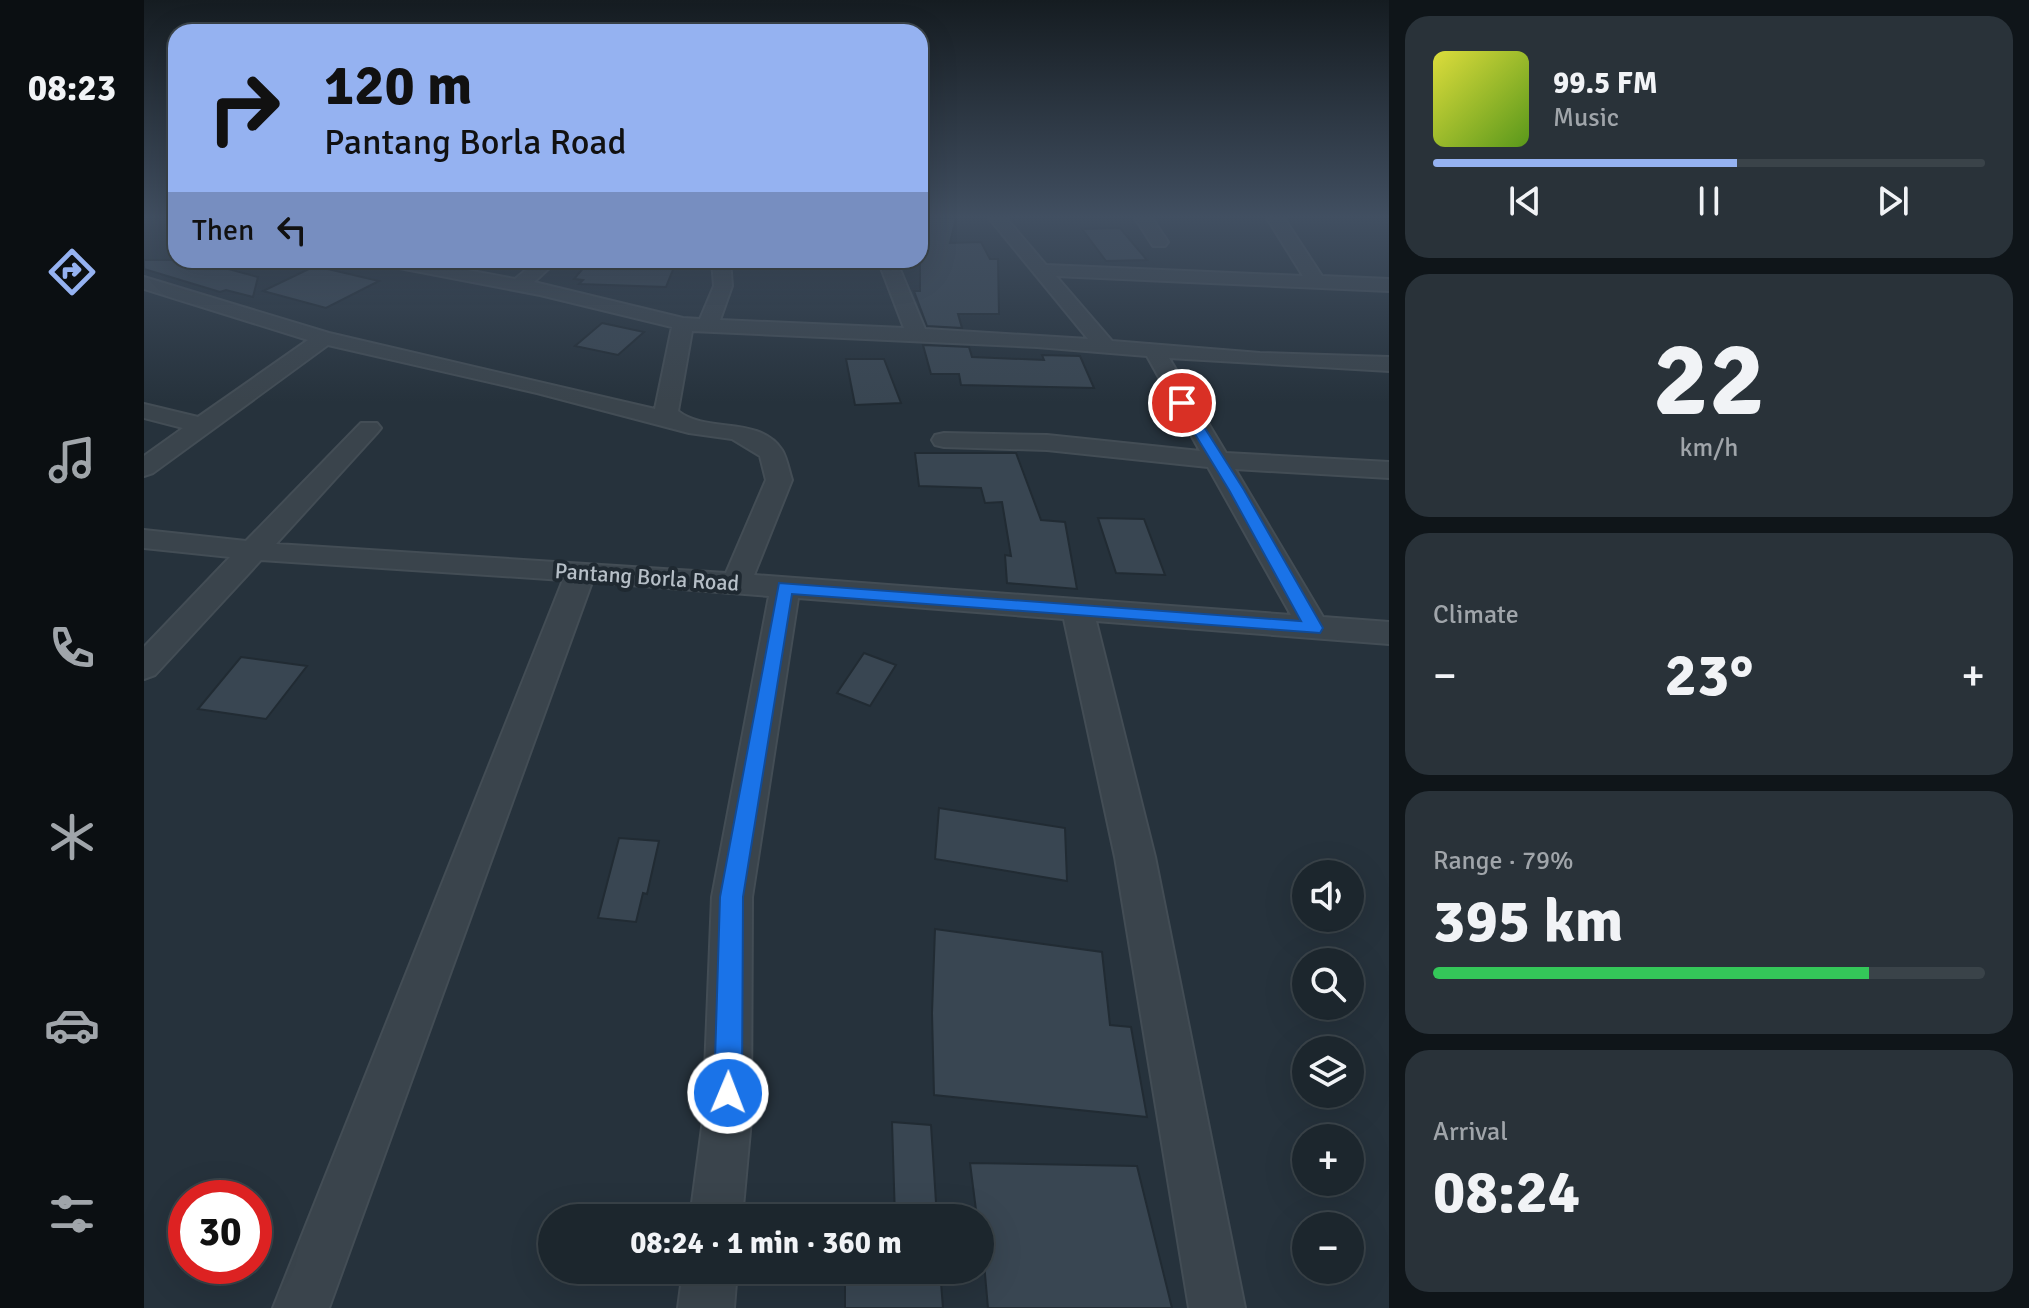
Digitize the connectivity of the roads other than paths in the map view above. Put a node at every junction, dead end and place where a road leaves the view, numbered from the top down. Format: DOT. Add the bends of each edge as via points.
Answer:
graph roads {
  1 [pos="482,279"];
  2 [pos="526,279"];
  3 [pos="722,279"];
  4 [pos="895,279"];
  5 [pos="1048,279"];
  6 [pos="1267,279"];
  7 [pos="1316,281"];
  8 [pos="144,283"];
  9 [pos="1389,285"];
  10 [pos="518,286"];
  11 [pos="696,324"];
  12 [pos="917,336"];
  13 [pos="324,338"];
  14 [pos="1106,347"];
  15 [pos="1155,352"];
  16 [pos="1389,364"];
  17 [pos="144,411"];
  18 [pos="673,421"];
  19 [pos="202,425"];
  20 [pos="369,428"];
  21 [pos="944,440"];
  22 [pos="1217,460"];
  23 [pos="144,468"];
  24 [pos="1389,470"];
  25 [pos="144,539"];
  26 [pos="252,551"];
  27 [pos="581,572"];
  28 [pos="736,584"];
  29 [pos="785,587"];
  30 [pos="1078,611"];
  31 [pos="1314,628"];
  32 [pos="1389,635"];
  33 [pos="144,667"];
  34 [pos="718,1204"];
  35 [pos="709,1284"];
  36 [pos="301,1308"];
  37 [pos="706,1308"];
  38 [pos="1217,1308"];
  1 -- 10 [label="street"];
  2 -- 10 [label="street"];
  3 -- 11 [label="street"];
  4 -- 12 [label="street"];
  5 -- 14 [label="street"];
  6 -- 7 [label="street"];
  7 -- 9 [label="street"];
  8 -- 13 [label="street"];
  10 -- 11 [label="street"];
  11 -- 12 [label="street"];
  11 -- 18 [label="street" via="666,412"];
  12 -- 14 [label="street"];
  13 -- 18 [label="street"];
  13 -- 19 [label="street"];
  14 -- 15 [label="street"];
  15 -- 16 [label="street"];
  15 -- 22 [label="street"];
  17 -- 19 [label="street"];
  18 -- 28 [label="street" via="741,434 771,452 779,480"];
  19 -- 23 [label="street"];
  20 -- 26 [label="street"];
  21 -- 22 [label="street" via="1052,441"];
  22 -- 24 [label="street"];
  22 -- 31 [label="street"];
  25 -- 26 [label="street, Pantang Borla Road"];
  26 -- 27 [label="street, Pantang Borla Road"];
  26 -- 33 [label="street"];
  27 -- 28 [label="street, Pantang Borla Road"];
  27 -- 36 [label="street"];
  28 -- 29 [label="street, Pantang Borla Road"];
  29 -- 30 [label="street, Pantang Borla Road"];
  29 -- 34 [label="street" via="732,897 727,1120"];
  30 -- 31 [label="street, Pantang Borla Road"];
  30 -- 38 [label="street" via="1135,857"];
  31 -- 32 [label="street, Pantang Borla Road"];
  35 -- 37 [label="street"];
}
